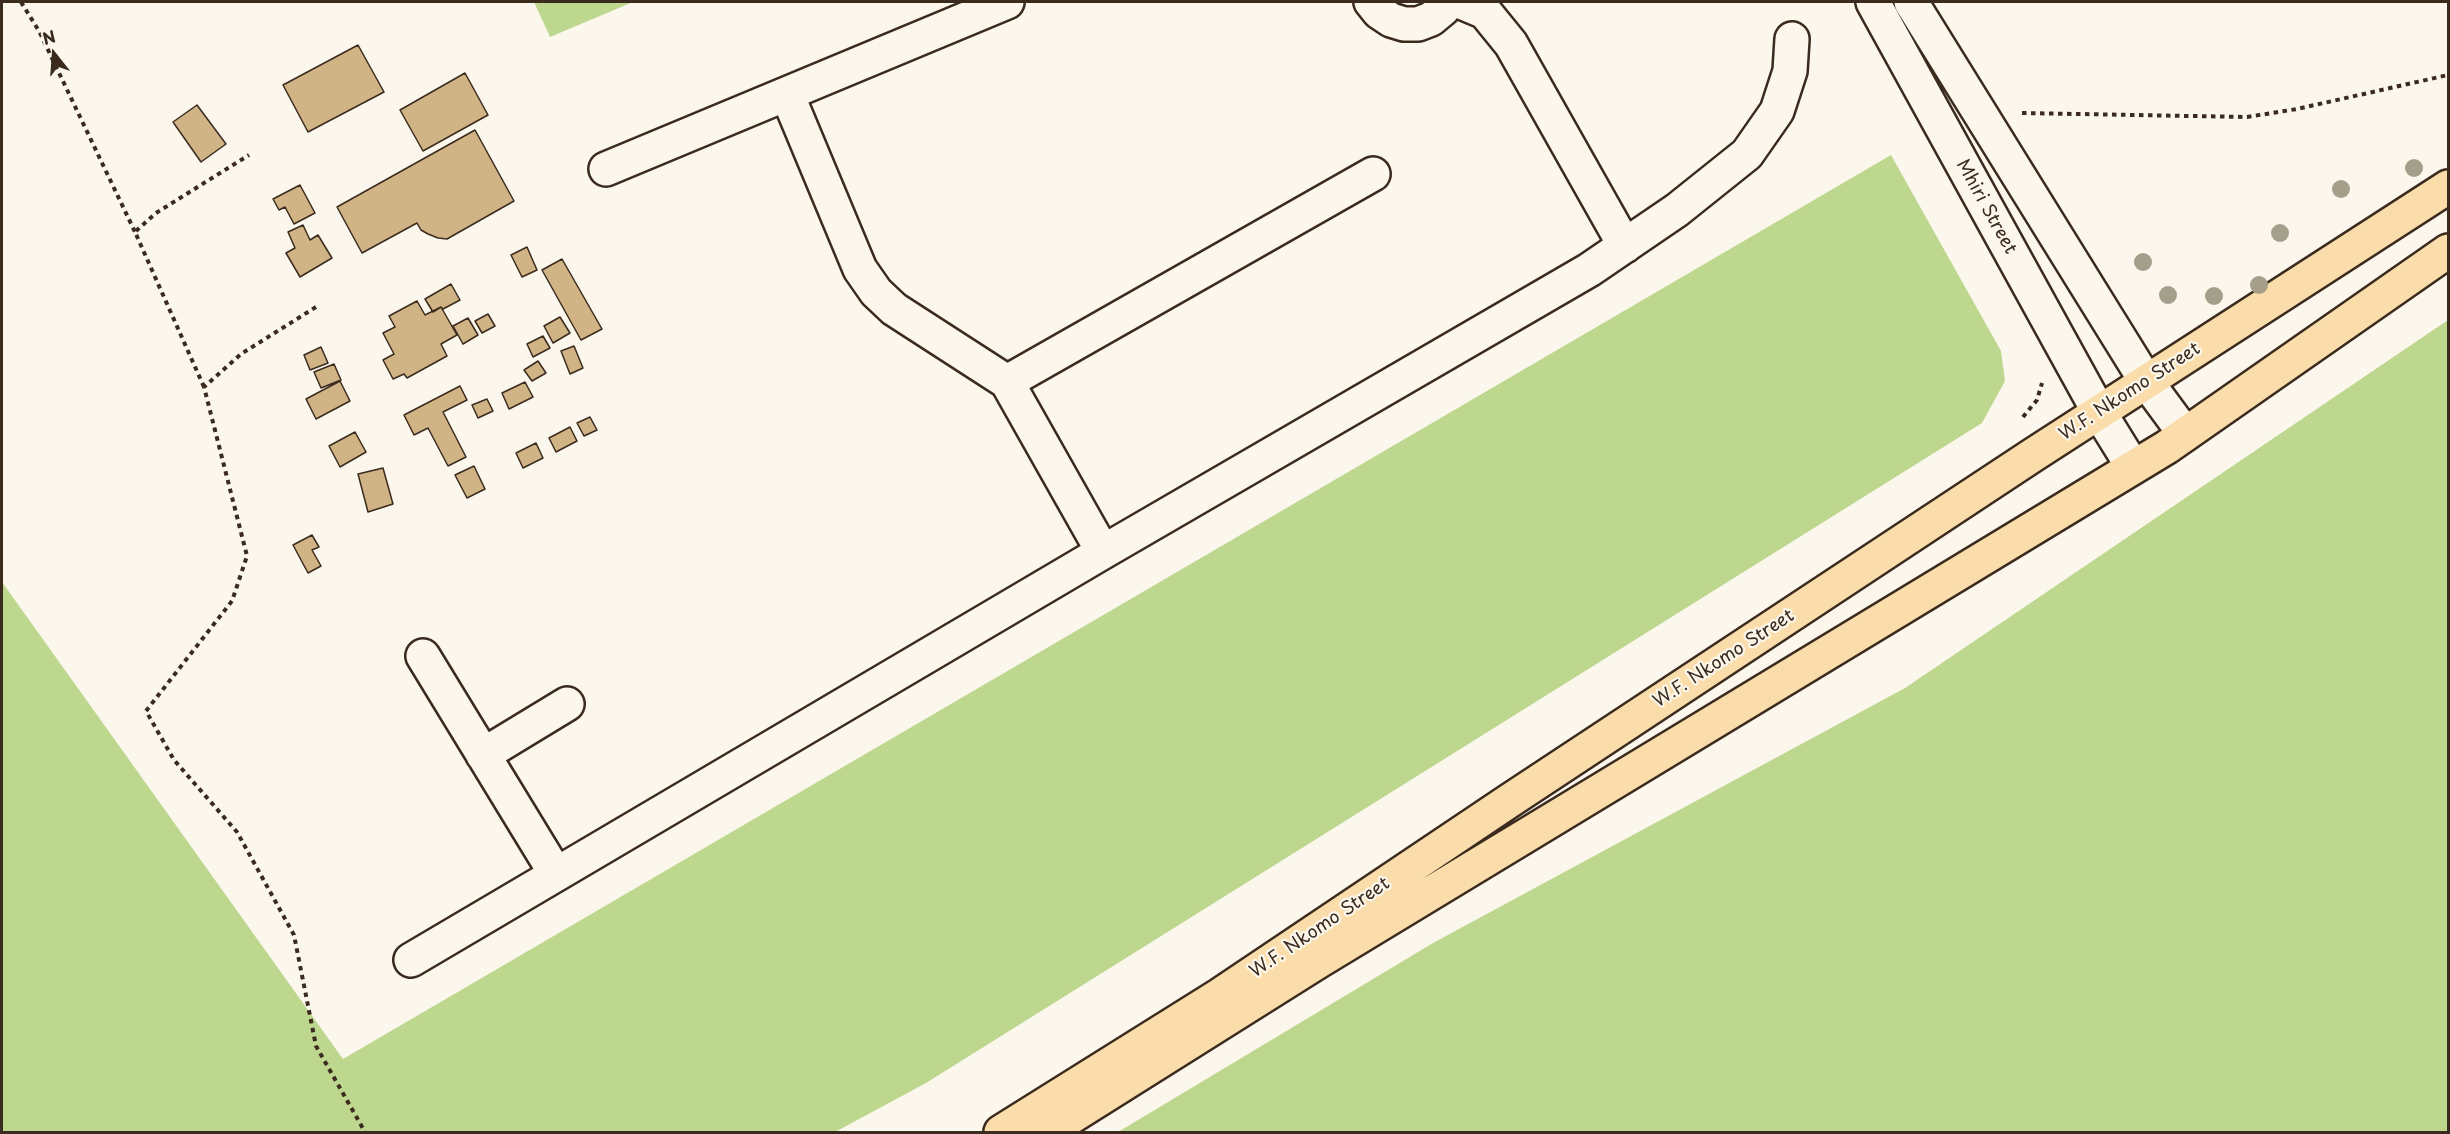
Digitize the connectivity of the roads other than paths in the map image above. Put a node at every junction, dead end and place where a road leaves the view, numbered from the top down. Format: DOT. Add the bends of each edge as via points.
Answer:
graph roads {
  1 [pos="1006,2"];
  2 [pos="1371,2"];
  3 [pos="1448,2"];
  4 [pos="1461,2"];
  5 [pos="1873,2"];
  6 [pos="1911,2"];
  7 [pos="1792,39"];
  8 [pos="787,94"];
  9 [pos="606,169"];
  10 [pos="1373,174"];
  11 [pos="2448,187"];
  12 [pos="1625,246"];
  13 [pos="2448,251"];
  14 [pos="2146,381"];
  15 [pos="1007,382"];
  16 [pos="2099,412"];
  17 [pos="2185,434"];
  18 [pos="2133,467"];
  19 [pos="1103,552"];
  20 [pos="423,656"];
  21 [pos="567,704"];
  22 [pos="483,755"];
  23 [pos="556,874"];
  24 [pos="411,960"];
  25 [pos="1001,1132"];
  26 [pos="1047,1132"];
  1 -- 8 [label="street"];
  2 -- 3 [label="street" via="1391,20 1418,24 1431,19"];
  4 -- 12 [label="street" via="1485,12 1511,44"];
  5 -- 16 [label="street, Mhiri Street"];
  6 -- 14 [label="street"];
  7 -- 12 [label="street" via="1790,70 1777,111 1747,154"];
  8 -- 9 [label="street"];
  8 -- 15 [label="street" via="860,269 876,292 894,309"];
  10 -- 15 [label="street"];
  11 -- 14 [label="main road, W.F. Nkomo Street"];
  12 -- 19 [label="street"];
  13 -- 17 [label="main road, W.F. Nkomo Street"];
  14 -- 16 [label="main road, W.F. Nkomo Street"];
  14 -- 17 [label="street"];
  15 -- 19 [label="street"];
  16 -- 18 [label="street, Mhiri Street"];
  16 -- 25 [label="main road, W.F. Nkomo Street" via="1220,995"];
  17 -- 18 [label="main road, W.F. Nkomo Street"];
  18 -- 26 [label="main road, W.F. Nkomo Street" via="1349,942"];
  19 -- 23 [label="street"];
  20 -- 22 [label="street"];
  21 -- 22 [label="street"];
  22 -- 23 [label="street"];
  23 -- 24 [label="street"];
}
